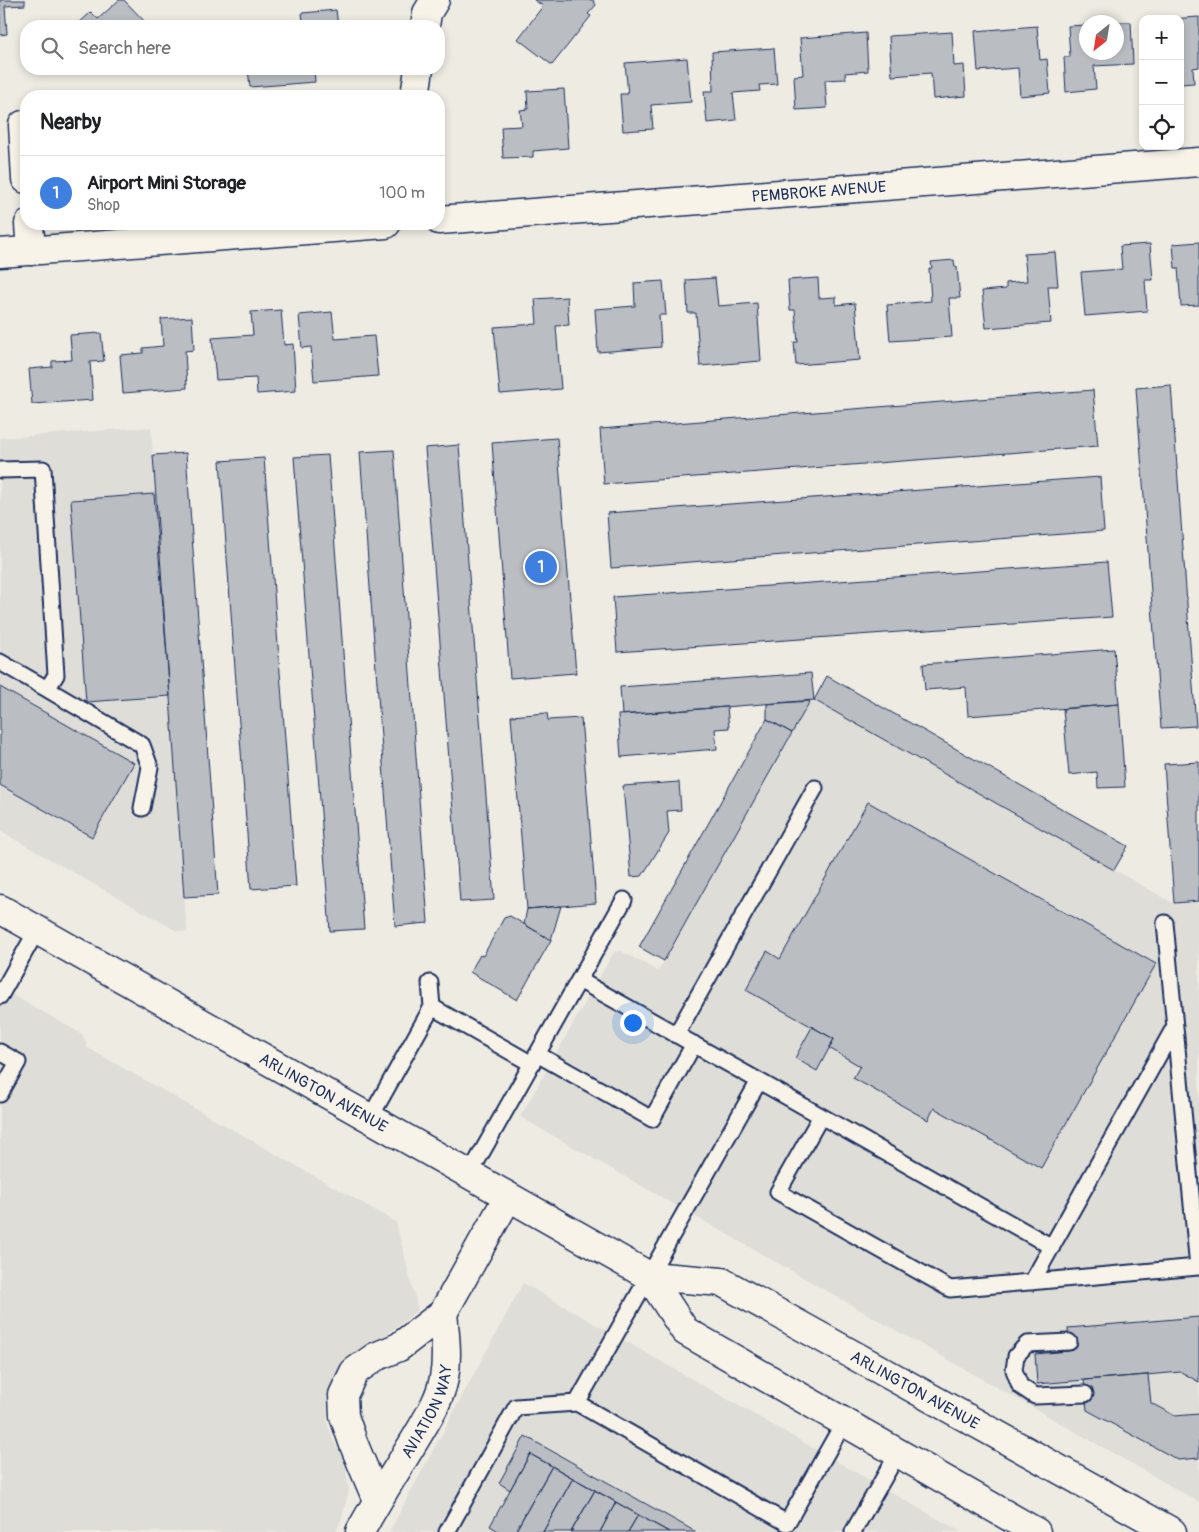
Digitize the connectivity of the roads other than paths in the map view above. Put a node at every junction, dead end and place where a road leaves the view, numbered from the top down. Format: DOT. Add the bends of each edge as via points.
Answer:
graph roads {
  1 [pos="434,0"];
  2 [pos="426,20"];
  3 [pos="418,75"];
  4 [pos="416,90"];
  5 [pos="1199,162"];
  6 [pos="445,220"];
  7 [pos="29,230"];
  8 [pos="307,230"];
  9 [pos="31,251"];
  10 [pos="0,253"];
  11 [pos="0,470"];
  12 [pos="0,662"];
  13 [pos="47,689"];
  14 [pos="815,788"];
  15 [pos="142,808"];
  16 [pos="624,900"];
  17 [pos="0,908"];
  18 [pos="1165,923"];
  19 [pos="38,930"];
  20 [pos="579,980"];
  21 [pos="430,983"];
  22 [pos="0,996"];
  23 [pos="432,1007"];
  24 [pos="1175,1026"];
  25 [pos="676,1035"];
  26 [pos="694,1044"];
  27 [pos="0,1052"];
  28 [pos="534,1059"];
  29 [pos="759,1081"];
  30 [pos="0,1094"];
  31 [pos="821,1116"];
  32 [pos="370,1118"];
  33 [pos="469,1175"];
  34 [pos="508,1197"];
  35 [pos="1052,1247"];
  36 [pos="648,1276"];
  37 [pos="1032,1282"];
  38 [pos="444,1313"];
  39 [pos="1069,1342"];
  40 [pos="1085,1394"];
  41 [pos="577,1403"];
  42 [pos="844,1422"];
  43 [pos="898,1453"];
  44 [pos="377,1500"];
  45 [pos="786,1528"];
  46 [pos="451,1530"];
  47 [pos="360,1532"];
  48 [pos="853,1532"];
  49 [pos="1036,1532"];
  50 [pos="1172,1532"];
  1 -- 2 [label="street"];
  3 -- 4 [label="street"];
  5 -- 6 [label="street, PEMBROKE AVENUE"];
  7 -- 9 [label="street"];
  8 -- 9 [label="street"];
  9 -- 10 [label="street"];
  11 -- 13 [label="lane" via="43,469 56,675"];
  12 -- 13 [label="lane"];
  13 -- 15 [label="lane" via="142,745 150,767"];
  14 -- 25 [label="lane"];
  16 -- 20 [label="lane"];
  17 -- 19 [label="street, ARLINGTON AVENUE"];
  18 -- 24 [label="lane"];
  19 -- 22 [label="lane"];
  19 -- 32 [label="street, ARLINGTON AVENUE"];
  20 -- 25 [label="lane"];
  20 -- 28 [label="lane"];
  21 -- 23 [label="lane"];
  23 -- 28 [label="lane"];
  23 -- 32 [label="lane"];
  24 -- 35 [label="lane"];
  24 -- 37 [label="lane" via="1198,1267"];
  25 -- 26 [label="lane"];
  26 -- 28 [label="lane" via="652,1119"];
  26 -- 29 [label="lane"];
  27 -- 30 [label="lane" via="18,1062"];
  28 -- 33 [label="lane"];
  29 -- 31 [label="lane"];
  29 -- 36 [label="lane"];
  31 -- 35 [label="lane"];
  31 -- 37 [label="lane" via="778,1192 950,1289"];
  32 -- 33 [label="street, ARLINGTON AVENUE"];
  33 -- 34 [label="street, ARLINGTON AVENUE"];
  34 -- 36 [label="street, ARLINGTON AVENUE"];
  34 -- 38 [label="street"];
  35 -- 37 [label="lane"];
  36 -- 41 [label="lane"];
  36 -- 42 [label="street, ARLINGTON AVENUE" via="685,1332"];
  36 -- 50 [label="street, ARLINGTON AVENUE" via="722,1282"];
  38 -- 44 [label="street, AVIATION WAY" via="447,1346 438,1399"];
  38 -- 44 [label="street" via="399,1347 354,1372 343,1395 344,1416"];
  39 -- 40 [label="lane" via="1027,1344 1016,1356 1014,1370 1020,1386 1035,1396"];
  41 -- 45 [label="lane"];
  41 -- 46 [label="lane" via="516,1407"];
  42 -- 43 [label="street, ARLINGTON AVENUE"];
  42 -- 45 [label="lane"];
  43 -- 48 [label="lane"];
  43 -- 49 [label="street, ARLINGTON AVENUE"];
  44 -- 47 [label="street, AVIATION WAY"];
}
